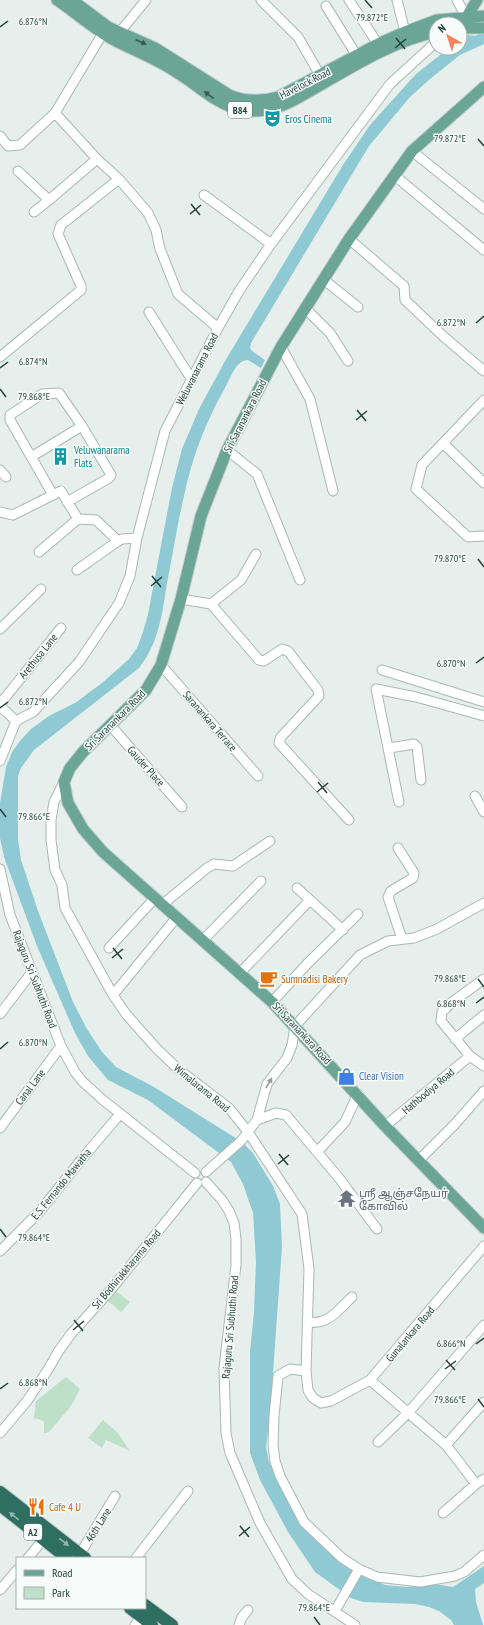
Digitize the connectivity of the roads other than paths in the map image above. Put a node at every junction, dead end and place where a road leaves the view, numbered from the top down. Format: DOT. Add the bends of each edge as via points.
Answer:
graph roads {
  1 [pos="57,0"];
  2 [pos="73,0"];
  3 [pos="146,0"];
  4 [pos="261,0"];
  5 [pos="349,0"];
  6 [pos="397,0"];
  7 [pos="457,0"];
  8 [pos="477,0"];
  9 [pos="326,6"];
  10 [pos="466,16"];
  11 [pos="468,16"];
  12 [pos="484,16"];
  13 [pos="468,18"];
  14 [pos="428,23"];
  15 [pos="468,28"];
  16 [pos="481,28"];
  17 [pos="405,32"];
  18 [pos="103,33"];
  19 [pos="119,33"];
  20 [pos="428,34"];
  21 [pos="378,44"];
  22 [pos="428,49"];
  23 [pos="357,56"];
  24 [pos="320,75"];
  25 [pos="484,87"];
  26 [pos="55,113"];
  27 [pos="0,136"];
  28 [pos="412,151"];
  29 [pos="97,159"];
  30 [pos="18,171"];
  31 [pos="394,175"];
  32 [pos="119,179"];
  33 [pos="204,195"];
  34 [pos="49,200"];
  35 [pos="484,209"];
  36 [pos="34,212"];
  37 [pos="349,239"];
  38 [pos="271,244"];
  39 [pos="484,250"];
  40 [pos="323,279"];
  41 [pos="358,307"];
  42 [pos="305,308"];
  43 [pos="149,312"];
  44 [pos="218,328"];
  45 [pos="281,347"];
  46 [pos="0,357"];
  47 [pos="348,361"];
  48 [pos="484,371"];
  49 [pos="192,380"];
  50 [pos="484,400"];
  51 [pos="82,426"];
  52 [pos="443,443"];
  53 [pos="227,450"];
  54 [pos="31,457"];
  55 [pos="484,484"];
  56 [pos="333,491"];
  57 [pos="53,495"];
  58 [pos="67,502"];
  59 [pos="0,512"];
  60 [pos="78,519"];
  61 [pos="484,536"];
  62 [pos="137,538"];
  63 [pos="118,541"];
  64 [pos="39,552"];
  65 [pos="256,554"];
  66 [pos="76,570"];
  67 [pos="300,580"];
  68 [pos="41,589"];
  69 [pos="181,599"];
  70 [pos="211,604"];
  71 [pos="61,628"];
  72 [pos="0,629"];
  73 [pos="161,665"];
  74 [pos="382,670"];
  75 [pos="484,702"];
  76 [pos="0,705"];
  77 [pos="484,716"];
  78 [pos="16,721"];
  79 [pos="111,726"];
  80 [pos="389,748"];
  81 [pos="0,761"];
  82 [pos="258,776"];
  83 [pos="421,780"];
  84 [pos="64,782"];
  85 [pos="475,796"];
  86 [pos="400,802"];
  87 [pos="182,807"];
  88 [pos="484,812"];
  89 [pos="349,820"];
  90 [pos="270,841"];
  91 [pos="398,848"];
  92 [pos="1,875"];
  93 [pos="261,881"];
  94 [pos="297,888"];
  95 [pos="310,900"];
  96 [pos="159,901"];
  97 [pos="484,903"];
  98 [pos="358,914"];
  99 [pos="176,917"];
  100 [pos="342,930"];
  101 [pos="402,939"];
  102 [pos="203,940"];
  103 [pos="109,948"];
  104 [pos="32,972"];
  105 [pos="240,973"];
  106 [pos="484,979"];
  107 [pos="113,996"];
  108 [pos="272,1002"];
  109 [pos="0,1014"];
  110 [pos="484,1015"];
  111 [pos="295,1026"];
  112 [pos="455,1039"];
  113 [pos="61,1046"];
  114 [pos="470,1056"];
  115 [pos="484,1066"];
  116 [pos="484,1091"];
  117 [pos="358,1094"];
  118 [pos="120,1114"];
  119 [pos="257,1120"];
  120 [pos="385,1126"];
  121 [pos="0,1128"];
  122 [pos="248,1132"];
  123 [pos="318,1152"];
  124 [pos="419,1160"];
  125 [pos="206,1172"];
  126 [pos="195,1173"];
  127 [pos="201,1183"];
  128 [pos="377,1228"];
  129 [pos="484,1228"];
  130 [pos="484,1246"];
  131 [pos="0,1251"];
  132 [pos="352,1297"];
  133 [pos="308,1322"];
  134 [pos="484,1325"];
  135 [pos="306,1371"];
  136 [pos="370,1380"];
  137 [pos="484,1402"];
  138 [pos="322,1403"];
  139 [pos="408,1413"];
  140 [pos="0,1433"];
  141 [pos="378,1442"];
  142 [pos="446,1445"];
  143 [pos="480,1482"];
  144 [pos="188,1491"];
  145 [pos="0,1492"];
  146 [pos="115,1496"];
  147 [pos="0,1505"];
  148 [pos="443,1514"];
  149 [pos="47,1535"];
  150 [pos="484,1555"];
  151 [pos="82,1556"];
  152 [pos="29,1557"];
  153 [pos="65,1557"];
  154 [pos="137,1557"];
  155 [pos="359,1569"];
  156 [pos="16,1571"];
  157 [pos="0,1590"];
  158 [pos="132,1609"];
  159 [pos="248,1610"];
  160 [pos="334,1611"];
  161 [pos="143,1614"];
  162 [pos="152,1625"];
  163 [pos="172,1625"];
  164 [pos="239,1625"];
  165 [pos="355,1625"];
  1 -- 18 [label="main road, Havelock Road / B84"];
  2 -- 19 [label="main road, Havelock Road / B84"];
  3 -- 19 [label="street"];
  4 -- 24 [label="street" via="298,37"];
  5 -- 21 [label="street"];
  6 -- 17 [label="street"];
  7 -- 10 [label="street"];
  8 -- 11 [label="main road"];
  9 -- 23 [label="street"];
  12 -- 13 [label="main road, Havelock Road / B84"];
  14 -- 17 [label="main road, Havelock Road / B84"];
  15 -- 16 [label="main road"];
  17 -- 21 [label="main road, Havelock Road / B84"];
  20 -- 18 [label="main road, Havelock Road / B84, one-way" via="382,52 287,104 249,111 224,104 177,72"];
  18 -- 26 [label="street"];
  19 -- 24 [label="main road, Havelock Road / B84, one-way" via="155,48 216,88 242,100 266,101"];
  21 -- 23 [label="main road, Havelock Road / B84"];
  22 -- 38 [label="street, Weluwanarama Road" via="390,84"];
  23 -- 24 [label="main road, Havelock Road / B84"];
  25 -- 28 [label="main road, Sri Saranankara Road"];
  26 -- 27 [label="street" via="20,145 8,146"];
  26 -- 29 [label="street"];
  28 -- 31 [label="main road, Sri Saranankara Road"];
  28 -- 35 [label="street"];
  29 -- 32 [label="street"];
  29 -- 34 [label="street"];
  30 -- 34 [label="street"];
  31 -- 37 [label="main road, Sri Saranankara Road"];
  31 -- 39 [label="street"];
  32 -- 44 [label="street" via="148,213 178,294"];
  32 -- 46 [label="street" via="60,225 58,234 81,290"];
  33 -- 38 [label="street"];
  34 -- 36 [label="street"];
  37 -- 40 [label="main road, Sri Saranankara Road"];
  37 -- 48 [label="street" via="404,286 405,300 442,336"];
  38 -- 44 [label="street, Weluwanarama Road"];
  40 -- 41 [label="street"];
  40 -- 42 [label="main road, Sri Saranankara Road"];
  42 -- 45 [label="main road, Sri Saranankara Road"];
  42 -- 47 [label="street" via="330,333"];
  43 -- 49 [label="street"];
  44 -- 49 [label="street, Weluwanarama Road"];
  45 -- 53 [label="main road, Sri Saranankara Road"];
  45 -- 56 [label="street" via="310,399"];
  49 -- 62 [label="street, Weluwanarama Road" via="165,431"];
  50 -- 52 [label="street"];
  51 -- 54 [label="street"];
  51 -- 54 [label="street" via="59,392 42,394 10,414 10,420"];
  51 -- 58 [label="street" via="110,475 109,478"];
  52 -- 55 [label="street"];
  52 -- 61 [label="street" via="422,465 416,488 468,537"];
  53 -- 67 [label="street" via="257,474"];
  53 -- 69 [label="main road, Sri Saranankara Road" via="201,516"];
  54 -- 57 [label="street"];
  57 -- 58 [label="street" via="61,491"];
  57 -- 59 [label="street" via="13,515"];
  58 -- 60 [label="street"];
  60 -- 63 [label="street" via="96,520"];
  60 -- 64 [label="street"];
  62 -- 63 [label="street"];
  62 -- 78 [label="street, Weluwanarama Road" via="130,576 120,602 79,662 33,712"];
  63 -- 66 [label="street"];
  65 -- 70 [label="street" via="241,580"];
  68 -- 72 [label="street"];
  69 -- 70 [label="street"];
  69 -- 73 [label="main road, Sri Saranankara Road"];
  70 -- 89 [label="street" via="259,660 264,661 282,650 288,651 318,690 319,696 281,737 279,743"];
  71 -- 76 [label="street, Arethusa Lane"];
  73 -- 79 [label="main road, Sri Saranankara Road" via="146,690"];
  73 -- 82 [label="street, Saranankara Terrace"];
  74 -- 75 [label="street"];
  76 -- 78 [label="street"];
  77 -- 80 [label="street" via="376,689"];
  78 -- 81 [label="street"];
  79 -- 84 [label="main road, Sri Saranankara Road" via="83,752 70,768"];
  79 -- 87 [label="street, Gauder Place"];
  80 -- 83 [label="street" via="414,744 417,747"];
  80 -- 86 [label="street"];
  84 -- 96 [label="main road, Sri Saranankara Road" via="68,803 83,829 102,852"];
  84 -- 107 [label="street, Wimalarama Road" via="54,802 51,820 55,870 62,884 65,908"];
  85 -- 88 [label="street"];
  90 -- 96 [label="street" via="232,866 214,864 206,868"];
  91 -- 101 [label="street" via="414,873 413,878 391,891 388,897"];
  92 -- 104 [label="street, Rajaguru Sri Subhuthi Road" via="10,915"];
  93 -- 102 [label="street"];
  94 -- 95 [label="street"];
  95 -- 100 [label="street"];
  95 -- 105 [label="street"];
  96 -- 99 [label="main road, Sri Saranankara Road"];
  96 -- 103 [label="street"];
  97 -- 101 [label="street" via="437,929 414,938"];
  98 -- 100 [label="street"];
  99 -- 102 [label="main road, Sri Saranankara Road"];
  99 -- 107 [label="street"];
  100 -- 108 [label="street"];
  101 -- 111 [label="street" via="388,941 360,955"];
  102 -- 105 [label="main road, Sri Saranankara Road"];
  104 -- 109 [label="street"];
  104 -- 113 [label="street, Rajaguru Sri Subhuthi Road"];
  105 -- 108 [label="main road, Sri Saranankara Road"];
  106 -- 112 [label="street" via="442,1012 441,1020"];
  107 -- 122 [label="street, Wimalarama Road" via="157,1049 178,1069 229,1108"];
  108 -- 111 [label="main road, Sri Saranankara Road"];
  110 -- 112 [label="street"];
  111 -- 117 [label="main road, Sri Saranankara Road"];
  119 -- 111 [label="street, one-way" via="267,1084 287,1058"];
  112 -- 114 [label="street"];
  113 -- 118 [label="street, Rajaguru Sri Subhuthi Road" via="83,1082"];
  113 -- 121 [label="street, Canal Lane"];
  114 -- 115 [label="street"];
  114 -- 120 [label="street, Hathbodiya Road"];
  116 -- 124 [label="street"];
  117 -- 120 [label="main road, Sri Saranankara Road"];
  117 -- 123 [label="street" via="345,1122"];
  118 -- 126 [label="street, Rajaguru Sri Subhuthi Road"];
  118 -- 131 [label="street, E.S. Fernando Mawatha" via="40,1210"];
  119 -- 122 [label="street"];
  119 -- 123 [label="street" via="276,1113 286,1115"];
  120 -- 124 [label="main road, Sri Saranankara Road"];
  122 -- 125 [label="street"];
  122 -- 133 [label="street, Wimalarama Road" via="302,1214 309,1269"];
  123 -- 128 [label="street"];
  124 -- 129 [label="main road, Sri Saranankara Road"];
  125 -- 126 [label="street" via="200,1170"];
  125 -- 127 [label="street" via="208,1176"];
  126 -- 127 [label="street" via="194,1177"];
  127 -- 140 [label="street, Sri Bodhirukkharama Road" via="71,1334 27,1401"];
  127 -- 160 [label="street, Rajaguru Sri Subhuthi Road" via="222,1200 229,1211 236,1239 236,1265 224,1368 226,1433 230,1453 260,1523 292,1579 308,1594"];
  130 -- 136 [label="street, Gunalankara Road"];
  132 -- 133 [label="street" via="323,1322"];
  133 -- 135 [label="street, Wimalarama Road"];
  134 -- 139 [label="street"];
  135 -- 138 [label="street, Wimalarama Road" via="308,1390 313,1398"];
  135 -- 155 [label="street" via="290,1369 278,1376 273,1445 277,1468 304,1522 342,1558"];
  136 -- 138 [label="street, Gunalankara Road" via="331,1401"];
  136 -- 139 [label="street"];
  137 -- 142 [label="street"];
  139 -- 141 [label="street"];
  139 -- 142 [label="street"];
  142 -- 143 [label="street"];
  143 -- 148 [label="street"];
  144 -- 154 [label="street"];
  145 -- 149 [label="highway, A2"];
  146 -- 151 [label="street, 46th Lane"];
  149 -- 147 [label="highway, A2, one-way"];
  149 -- 151 [label="highway, A2, one-way"];
  149 -- 152 [label="street"];
  149 -- 153 [label="highway, A2"];
  150 -- 155 [label="street" via="459,1574 420,1582 377,1577"];
  155 -- 160 [label="street"];
  156 -- 157 [label="street"];
  158 -- 161 [label="highway"];
  159 -- 164 [label="street"];
  160 -- 165 [label="street, Rajaguru Sri Subhuthi Road"];
  161 -- 162 [label="highway"];
  161 -- 163 [label="highway"];
}
